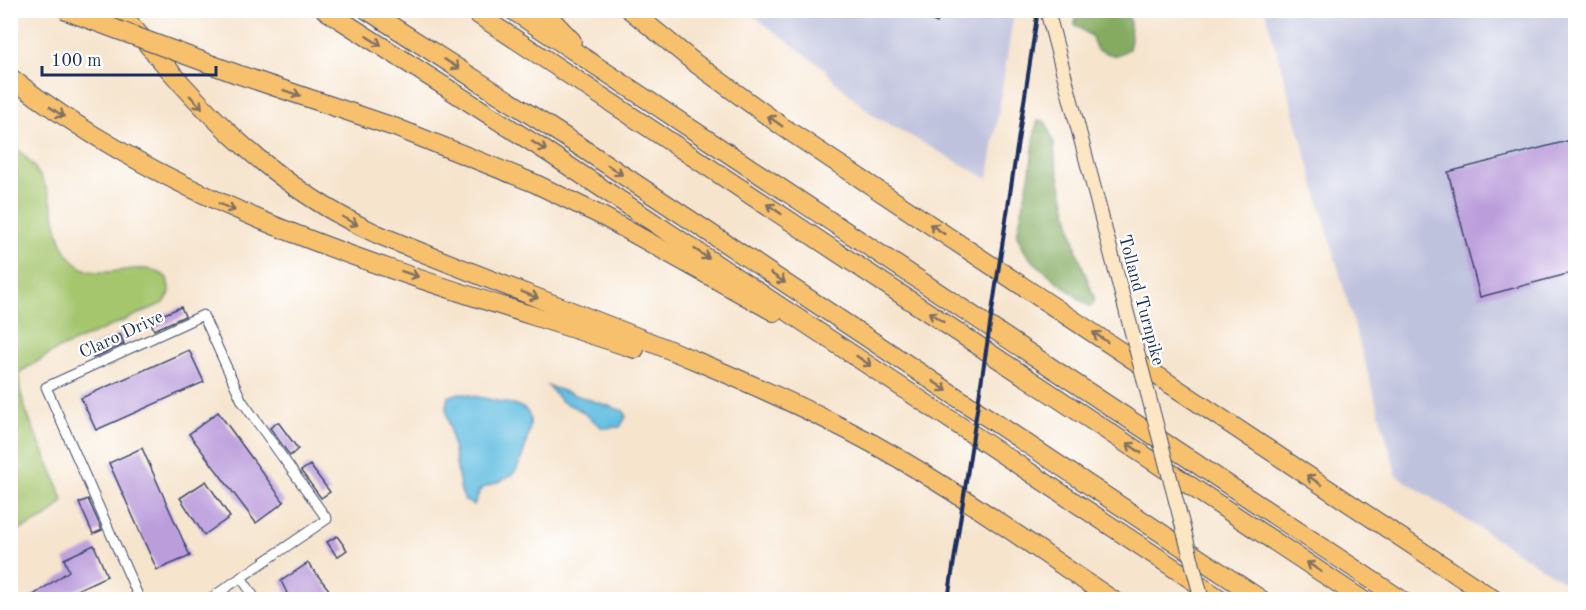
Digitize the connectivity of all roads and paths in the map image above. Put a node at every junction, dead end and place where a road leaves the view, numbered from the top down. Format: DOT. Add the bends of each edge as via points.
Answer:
graph roads {
  1 [pos="64,10"];
  2 [pos="119,10"];
  3 [pos="325,10"];
  4 [pos="367,10"];
  5 [pos="471,10"];
  6 [pos="512,10"];
  7 [pos="538,10"];
  8 [pos="630,10"];
  9 [pos="1047,10"];
  10 [pos="584,57"];
  11 [pos="10,77"];
  12 [pos="807,323"];
  13 [pos="749,386"];
  14 [pos="241,577"];
  15 [pos="140,600"];
  16 [pos="208,600"];
  17 [pos="256,600"];
  18 [pos="1113,600"];
  19 [pos="1202,600"];
  20 [pos="1222,600"];
  21 [pos="1262,600"];
  22 [pos="1362,600"];
  23 [pos="1402,600"];
  24 [pos="1495,600"];
  1 -- 12 [label="highway, one-way, bridge" via="397,128 534,183 627,229 751,302"];
  2 -- 13 [label="highway, one-way" via="182,87 228,133 278,175 346,219"];
  3 -- 12 [label="highway, one-way"];
  4 -- 21 [label="highway, one-way" via="543,122"];
  22 -- 5 [label="highway, one-way"];
  6 -- 10 [label="highway"];
  7 -- 10 [label="highway" via="560,27"];
  24 -- 8 [label="highway, one-way" via="783,127"];
  9 -- 19 [label="main road, Tolland Turnpike, bridge"];
  10 -- 23 [label="highway"];
  11 -- 13 [label="highway, one-way" via="128,157 236,211 307,239"];
  12 -- 20 [label="highway, one-way"];
  13 -- 18 [label="highway" via="803,408 891,454"];
  14 -- 15 [label="street, Claro Drive" via="327,519 242,401 203,315 46,387"];
  14 -- 16 [label="street"];
  14 -- 17 [label="street"];
}
